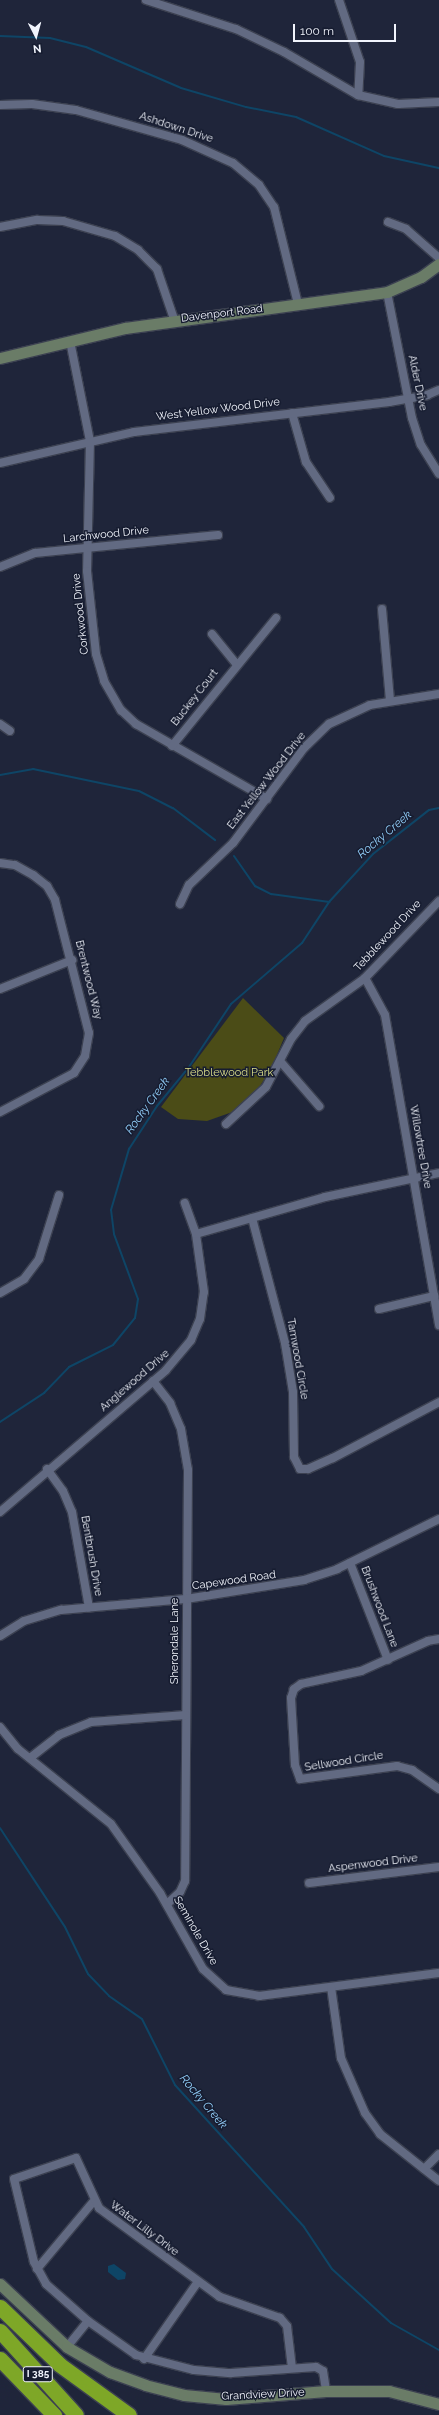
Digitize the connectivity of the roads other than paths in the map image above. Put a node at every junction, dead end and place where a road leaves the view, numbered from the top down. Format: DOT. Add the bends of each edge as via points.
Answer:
graph roads {
  1 [pos="146,0"];
  2 [pos="339,0"];
  3 [pos="358,95"];
  4 [pos="439,102"];
  5 [pos="0,105"];
  6 [pos="388,222"];
  7 [pos="0,227"];
  8 [pos="439,258"];
  9 [pos="439,264"];
  10 [pos="387,292"];
  11 [pos="298,304"];
  12 [pos="174,320"];
  13 [pos="70,341"];
  14 [pos="0,358"];
  15 [pos="439,390"];
  16 [pos="408,398"];
  17 [pos="292,413"];
  18 [pos="90,441"];
  19 [pos="0,463"];
  20 [pos="439,474"];
  21 [pos="330,498"];
  22 [pos="218,535"];
  23 [pos="87,547"];
  24 [pos="0,567"];
  25 [pos="382,609"];
  26 [pos="276,618"];
  27 [pos="212,634"];
  28 [pos="236,664"];
  29 [pos="439,694"];
  30 [pos="390,701"];
  31 [pos="0,724"];
  32 [pos="10,731"];
  33 [pos="172,746"];
  34 [pos="267,799"];
  35 [pos="0,863"];
  36 [pos="439,901"];
  37 [pos="180,904"];
  38 [pos="72,960"];
  39 [pos="365,978"];
  40 [pos="0,989"];
  41 [pos="280,1061"];
  42 [pos="319,1106"];
  43 [pos="0,1112"];
  44 [pos="226,1124"];
  45 [pos="439,1173"];
  46 [pos="414,1179"];
  47 [pos="59,1196"];
  48 [pos="185,1203"];
  49 [pos="252,1218"];
  50 [pos="196,1234"];
  51 [pos="0,1293"];
  52 [pos="434,1296"];
  53 [pos="379,1309"];
  54 [pos="439,1325"];
  55 [pos="153,1381"];
  56 [pos="439,1402"];
  57 [pos="47,1469"];
  58 [pos="0,1512"];
  59 [pos="439,1519"];
  60 [pos="350,1563"];
  61 [pos="186,1599"];
  62 [pos="89,1607"];
  63 [pos="0,1636"];
  64 [pos="439,1639"];
  65 [pos="388,1660"];
  66 [pos="186,1715"];
  67 [pos="0,1727"];
  68 [pos="30,1758"];
  69 [pos="439,1789"];
  70 [pos="439,1866"];
  71 [pos="309,1883"];
  72 [pos="167,1904"];
  73 [pos="439,1973"];
  74 [pos="331,1987"];
  75 [pos="439,2154"];
  76 [pos="424,2169"];
  77 [pos="439,2181"];
  78 [pos="93,2202"];
  79 [pos="37,2269"];
  80 [pos="197,2283"];
  81 [pos="0,2284"];
  82 [pos="0,2307"];
  83 [pos="88,2321"];
  84 [pos="0,2331"];
  85 [pos="67,2347"];
  86 [pos="0,2359"];
  87 [pos="144,2359"];
  88 [pos="292,2368"];
  89 [pos="326,2391"];
  90 [pos="439,2404"];
  91 [pos="54,2415"];
  92 [pos="76,2415"];
  93 [pos="129,2415"];
  1 -- 3 [label="street" via="198,14 249,35"];
  2 -- 3 [label="street" via="360,62"];
  3 -- 4 [label="street" via="398,104"];
  5 -- 11 [label="street, Ashdown Drive" via="32,104 76,110 182,140 233,163 255,181 274,207"];
  6 -- 8 [label="street" via="406,229"];
  7 -- 12 [label="street" via="37,220 63,221 115,236 138,250 156,269"];
  9 -- 10 [label="street, Davenport Road" via="421,277"];
  10 -- 11 [label="street, Davenport Road"];
  10 -- 16 [label="street, Alder Drive"];
  11 -- 12 [label="street, Davenport Road"];
  12 -- 13 [label="street, Davenport Road"];
  13 -- 14 [label="street, Davenport Road"];
  13 -- 18 [label="street, Corkwood Drive"];
  15 -- 16 [label="street, West Yellow Wood Drive"];
  16 -- 17 [label="street, West Yellow Wood Drive"];
  16 -- 20 [label="street, Alder Drive" via="421,445"];
  17 -- 18 [label="street, West Yellow Wood Drive" via="178,425"];
  17 -- 21 [label="street" via="306,462"];
  18 -- 19 [label="street, West Yellow Wood Drive"];
  18 -- 23 [label="street, Corkwood Drive"];
  22 -- 23 [label="street, Larchwood Drive"];
  23 -- 24 [label="street, Larchwood Drive" via="24,556"];
  23 -- 33 [label="street, Corkwood Drive" via="93,638 104,681 127,716"];
  25 -- 30 [label="street"];
  26 -- 28 [label="street, Buckey Court"];
  27 -- 28 [label="street"];
  28 -- 33 [label="street, Buckey Court"];
  29 -- 30 [label="street, East Yellow Wood Drive"];
  30 -- 34 [label="street, East Yellow Wood Drive" via="360,708 329,724 304,748"];
  31 -- 32 [label="street"];
  33 -- 34 [label="street, Corkwood Drive"];
  34 -- 37 [label="street, East Yellow Wood Drive" via="234,843 189,885"];
  35 -- 38 [label="street, Brentwood Way" via="23,868 50,891"];
  36 -- 39 [label="street, Tebblewood Drive"];
  38 -- 40 [label="street"];
  38 -- 43 [label="street, Brentwood Way" via="89,1026 86,1056 68,1078"];
  39 -- 41 [label="street, Tebblewood Drive" via="305,1021"];
  39 -- 46 [label="street, Willowtree Drive" via="386,1015"];
  41 -- 42 [label="street"];
  41 -- 44 [label="street, Tebblewood Drive" via="261,1094"];
  45 -- 46 [label="street"];
  46 -- 49 [label="street" via="325,1197"];
  46 -- 52 [label="street, Willowtree Drive"];
  47 -- 51 [label="street" via="39,1259 24,1279"];
  48 -- 50 [label="street, Anglewood Drive"];
  49 -- 50 [label="street"];
  49 -- 56 [label="street, Tamwood Circle" via="285,1343 294,1399 294,1457 300,1469 317,1466"];
  50 -- 55 [label="street, Anglewood Drive" via="204,1292 200,1319 184,1351"];
  52 -- 53 [label="street"];
  52 -- 54 [label="street, Willowtree Drive"];
  55 -- 57 [label="street, Anglewood Drive"];
  55 -- 61 [label="street, Sherondale Lane" via="174,1410 186,1449"];
  57 -- 58 [label="street, Anglewood Drive"];
  57 -- 62 [label="street, Bentbrush Drive" via="63,1491 72,1512"];
  59 -- 60 [label="street, Capewood Road"];
  60 -- 61 [label="street, Capewood Road" via="284,1585"];
  60 -- 65 [label="street, Brushwood Lane"];
  61 -- 62 [label="street, Capewood Road"];
  61 -- 66 [label="street, Sherondale Lane"];
  62 -- 63 [label="street, Capewood Road" via="38,1615"];
  64 -- 65 [label="street, Sellwood Circle"];
  65 -- 69 [label="street, Sellwood Circle" via="340,1678 305,1683 294,1689 297,1774 306,1781 397,1766 412,1770"];
  66 -- 68 [label="street" via="91,1722 59,1735"];
  66 -- 72 [label="street, Sherondale Lane" via="185,1881 180,1892"];
  67 -- 68 [label="street, Seminole Drive"];
  68 -- 72 [label="street, Seminole Drive" via="111,1824"];
  70 -- 71 [label="street, Aspenwood Drive"];
  72 -- 74 [label="street, Seminole Drive" via="203,1968 226,1990 259,1996"];
  73 -- 74 [label="street, Seminole Drive"];
  74 -- 76 [label="street" via="341,2058 365,2113 380,2134"];
  75 -- 76 [label="street"];
  76 -- 77 [label="street"];
  78 -- 79 [label="street"];
  78 -- 79 [label="street, Water Lilly Drive" via="76,2158 15,2177 13,2184"];
  78 -- 80 [label="street, Water Lilly Drive"];
  79 -- 83 [label="street, Water Lilly Drive" via="46,2284"];
  80 -- 87 [label="street"];
  80 -- 88 [label="street, Water Lilly Drive" via="220,2297 280,2318 287,2326"];
  81 -- 85 [label="street, Grandview Drive"];
  82 -- 93 [label="highway" via="60,2365"];
  83 -- 85 [label="street"];
  83 -- 87 [label="street, Water Lilly Drive"];
  84 -- 92 [label="highway, I 385"];
  85 -- 89 [label="street, Grandview Drive" via="110,2372 184,2395 226,2399"];
  86 -- 91 [label="highway, I 385"];
  87 -- 88 [label="street, Water Lilly Drive" via="201,2371"];
  88 -- 89 [label="street, Water Lilly Drive" via="316,2367 323,2372"];
  89 -- 90 [label="street, Grandview Drive" via="389,2391"];
}
